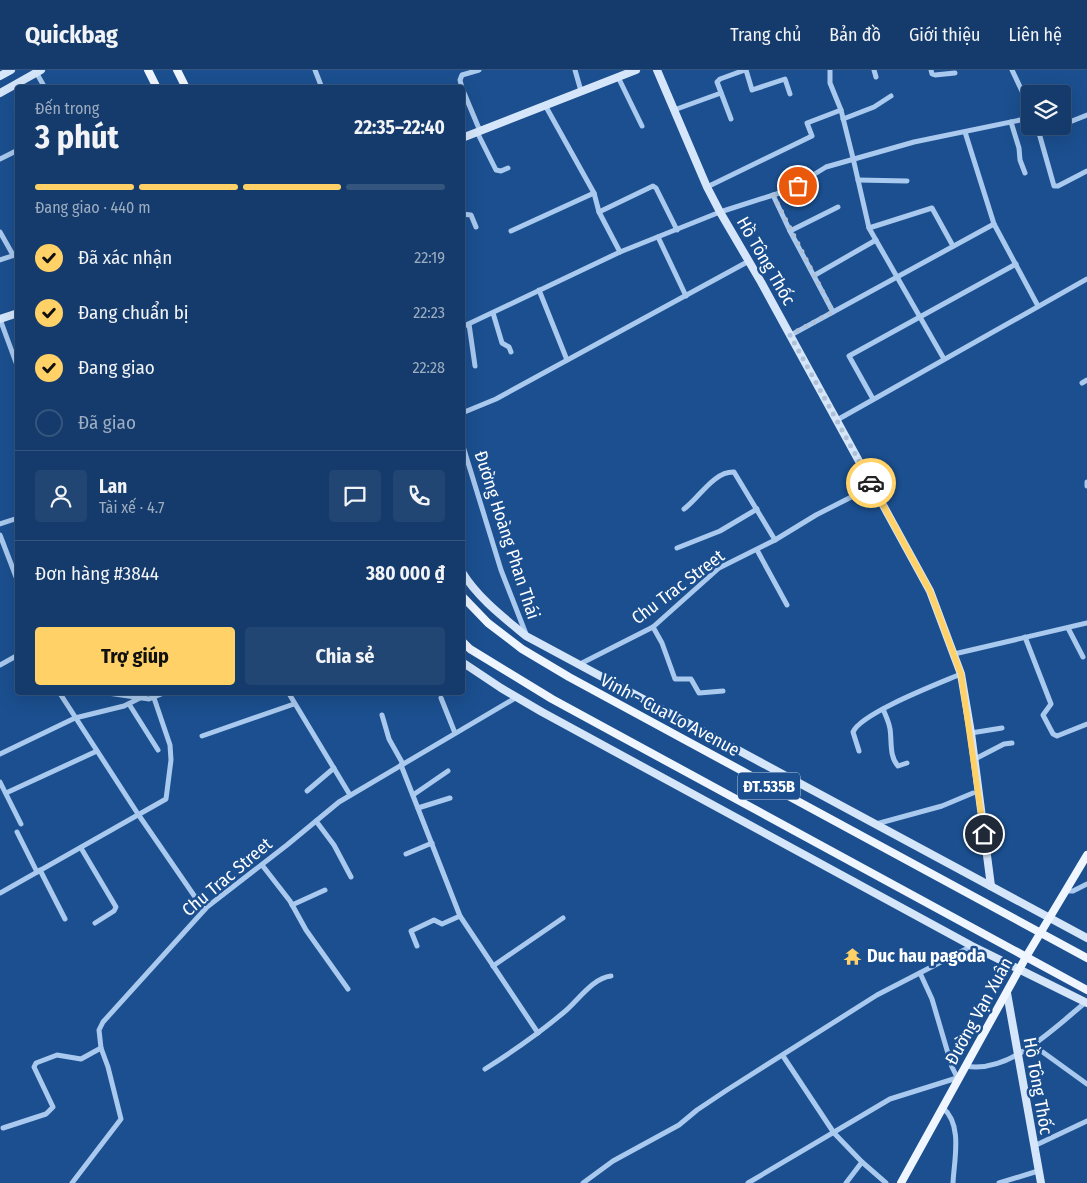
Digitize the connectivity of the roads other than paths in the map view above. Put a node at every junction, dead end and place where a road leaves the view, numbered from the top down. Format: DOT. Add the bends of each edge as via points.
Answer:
graph roads {
  1 [pos="11,70"];
  2 [pos="148,70"];
  3 [pos="177,70"];
  4 [pos="315,70"];
  5 [pos="478,70"];
  6 [pos="575,70"];
  7 [pos="636,70"];
  8 [pos="657,70"];
  9 [pos="745,70"];
  10 [pos="830,70"];
  11 [pos="874,70"];
  12 [pos="931,70"];
  13 [pos="1012,70"];
  14 [pos="38,71"];
  15 [pos="955,73"];
  16 [pos="0,76"];
  17 [pos="618,77"];
  18 [pos="876,77"];
  19 [pos="44,85"];
  20 [pos="156,85"];
  21 [pos="184,85"];
  22 [pos="321,85"];
  23 [pos="462,85"];
  24 [pos="1021,89"];
  25 [pos="581,91"];
  26 [pos="0,93"];
  27 [pos="721,93"];
  28 [pos="465,94"];
  29 [pos="790,94"];
  30 [pos="891,96"];
  31 [pos="545,105"];
  32 [pos="674,110"];
  33 [pos="841,110"];
  34 [pos="1087,115"];
  35 [pos="731,118"];
  36 [pos="843,119"];
  37 [pos="1021,120"];
  38 [pos="1071,121"];
  39 [pos="1011,122"];
  40 [pos="642,126"];
  41 [pos="479,132"];
  42 [pos="965,132"];
  43 [pos="1040,135"];
  44 [pos="465,137"];
  45 [pos="15,152"];
  46 [pos="854,158"];
  47 [pos="0,159"];
  48 [pos="508,168"];
  49 [pos="1087,171"];
  50 [pos="1025,173"];
  51 [pos="858,180"];
  52 [pos="907,181"];
  53 [pos="707,188"];
  54 [pos="594,193"];
  55 [pos="773,195"];
  56 [pos="838,207"];
  57 [pos="600,212"];
  58 [pos="720,212"];
  59 [pos="465,214"];
  60 [pos="994,224"];
  61 [pos="476,227"];
  62 [pos="869,228"];
  63 [pos="676,230"];
  64 [pos="511,231"];
  65 [pos="790,231"];
  66 [pos="0,232"];
  67 [pos="658,237"];
  68 [pos="876,240"];
  69 [pos="953,246"];
  70 [pos="620,252"];
  71 [pos="15,255"];
  72 [pos="0,260"];
  73 [pos="749,260"];
  74 [pos="1016,264"];
  75 [pos="815,275"];
  76 [pos="896,276"];
  77 [pos="1087,279"];
  78 [pos="540,290"];
  79 [pos="686,296"];
  80 [pos="1038,306"];
  81 [pos="833,312"];
  82 [pos="15,313"];
  83 [pos="493,313"];
  84 [pos="919,316"];
  85 [pos="0,319"];
  86 [pos="469,324"];
  87 [pos="465,326"];
  88 [pos="790,335"];
  89 [pos="511,352"];
  90 [pos="15,360"];
  91 [pos="567,360"];
  92 [pos="944,360"];
  93 [pos="475,366"];
  94 [pos="873,399"];
  95 [pos="465,412"];
  96 [pos="837,420"];
  97 [pos="465,453"];
  98 [pos="1087,482"];
  99 [pos="872,486"];
  100 [pos="1087,486"];
  101 [pos="756,508"];
  102 [pos="684,509"];
  103 [pos="15,519"];
  104 [pos="0,524"];
  105 [pos="0,534"];
  106 [pos="775,540"];
  107 [pos="677,548"];
  108 [pos="757,550"];
  109 [pos="15,574"];
  110 [pos="465,576"];
  111 [pos="465,599"];
  112 [pos="787,605"];
  113 [pos="1087,623"];
  114 [pos="653,627"];
  115 [pos="1068,628"];
  116 [pos="526,636"];
  117 [pos="1026,637"];
  118 [pos="465,644"];
  119 [pos="954,654"];
  120 [pos="15,657"];
  121 [pos="1083,657"];
  122 [pos="465,664"];
  123 [pos="0,665"];
  124 [pos="578,665"];
  125 [pos="961,674"];
  126 [pos="723,691"];
  127 [pos="61,695"];
  128 [pos="120,695"];
  129 [pos="160,695"];
  130 [pos="290,695"];
  131 [pos="517,697"];
  132 [pos="140,698"];
  133 [pos="154,698"];
  134 [pos="441,698"];
  135 [pos="129,704"];
  136 [pos="294,704"];
  137 [pos="883,709"];
  138 [pos="382,715"];
  139 [pos="75,718"];
  140 [pos="1087,724"];
  141 [pos="1002,728"];
  142 [pos="455,733"];
  143 [pos="971,733"];
  144 [pos="202,736"];
  145 [pos="1012,743"];
  146 [pos="158,750"];
  147 [pos="859,750"];
  148 [pos="97,751"];
  149 [pos="0,754"];
  150 [pos="975,760"];
  151 [pos="907,763"];
  152 [pos="402,764"];
  153 [pos="334,768"];
  154 [pos="448,771"];
  155 [pos="0,782"];
  156 [pos="307,791"];
  157 [pos="6,793"];
  158 [pos="973,793"];
  159 [pos="350,795"];
  160 [pos="413,795"];
  161 [pos="450,798"];
  162 [pos="418,808"];
  163 [pos="138,814"];
  164 [pos="316,821"];
  165 [pos="21,824"];
  166 [pos="875,824"];
  167 [pos="17,832"];
  168 [pos="432,843"];
  169 [pos="81,848"];
  170 [pos="406,854"];
  171 [pos="1087,855"];
  172 [pos="262,864"];
  173 [pos="38,871"];
  174 [pos="351,877"];
  175 [pos="1087,885"];
  176 [pos="991,886"];
  177 [pos="325,890"];
  178 [pos="1065,891"];
  179 [pos="0,893"];
  180 [pos="292,905"];
  181 [pos="204,910"];
  182 [pos="460,916"];
  183 [pos="563,918"];
  184 [pos="1050,918"];
  185 [pos="65,919"];
  186 [pos="96,923"];
  187 [pos="1041,933"];
  188 [pos="1087,938"];
  189 [pos="417,946"];
  190 [pos="972,946"];
  191 [pos="1026,957"];
  192 [pos="1087,958"];
  193 [pos="493,966"];
  194 [pos="1020,970"];
  195 [pos="920,973"];
  196 [pos="611,976"];
  197 [pos="348,989"];
  198 [pos="1087,990"];
  199 [pos="1007,993"];
  200 [pos="1087,1002"];
  201 [pos="538,1033"];
  202 [pos="1033,1045"];
  203 [pos="102,1048"];
  204 [pos="1017,1055"];
  205 [pos="783,1056"];
  206 [pos="966,1066"];
  207 [pos="485,1069"];
  208 [pos="959,1077"];
  209 [pos="1087,1084"];
  210 [pos="942,1108"];
  211 [pos="1087,1121"];
  212 [pos="4,1128"];
  213 [pos="834,1133"];
  214 [pos="1034,1146"];
  215 [pos="862,1162"];
  216 [pos="1038,1171"];
  217 [pos="72,1183"];
  218 [pos="583,1183"];
  219 [pos="749,1183"];
  220 [pos="846,1183"];
  221 [pos="886,1183"];
  222 [pos="902,1183"];
  223 [pos="953,1183"];
  224 [pos="999,1183"];
  225 [pos="1041,1183"];
  1 -- 16 [label="main road"];
  2 -- 20 [label="main road"];
  3 -- 21 [label="main road"];
  4 -- 22 [label="street"];
  5 -- 23 [label="street" via="462,75"];
  6 -- 25 [label="street"];
  7 -- 17 [label="main road"];
  8 -- 32 [label="main road, Hồ Tông Thốc"];
  9 -- 27 [label="street" via="718,80"];
  9 -- 29 [label="street" via="752,90 785,79"];
  10 -- 33 [label="street" via="832,90"];
  11 -- 18 [label="street"];
  12 -- 15 [label="street" via="935,75"];
  13 -- 24 [label="street"];
  14 -- 19 [label="street"];
  14 -- 26 [label="main road"];
  17 -- 25 [label="main road"];
  17 -- 40 [label="street"];
  25 -- 31 [label="main road"];
  27 -- 32 [label="street"];
  27 -- 35 [label="street"];
  28 -- 41 [label="street"];
  30 -- 36 [label="street" via="874,107"];
  31 -- 41 [label="main road"];
  31 -- 54 [label="street"];
  32 -- 53 [label="main road, Hồ Tông Thốc"];
  33 -- 36 [label="street"];
  33 -- 53 [label="street" via="807,123 812,136"];
  34 -- 38 [label="street"];
  36 -- 46 [label="street"];
  37 -- 39 [label="street"];
  39 -- 42 [label="street"];
  39 -- 50 [label="street"];
  41 -- 44 [label="main road"];
  41 -- 48 [label="street" via="496,170"];
  42 -- 46 [label="street"];
  42 -- 60 [label="street"];
  43 -- 49 [label="street" via="1054,186"];
  45 -- 47 [label="street"];
  46 -- 51 [label="street"];
  46 -- 55 [label="street" via="826,167 798,186"];
  51 -- 52 [label="street"];
  51 -- 62 [label="street"];
  53 -- 58 [label="main road, Hồ Tông Thốc"];
  54 -- 57 [label="street"];
  54 -- 64 [label="street"];
  55 -- 58 [label="street"];
  55 -- 65 [label="street"];
  56 -- 65 [label="street"];
  57 -- 63 [label="street" via="653,186"];
  57 -- 70 [label="street"];
  58 -- 63 [label="street"];
  58 -- 73 [label="main road, Hồ Tông Thốc"];
  59 -- 61 [label="street" via="471,215"];
  60 -- 69 [label="street"];
  60 -- 74 [label="street"];
  62 -- 68 [label="street"];
  62 -- 69 [label="street" via="932,208"];
  63 -- 67 [label="street"];
  65 -- 75 [label="street"];
  66 -- 71 [label="street"];
  67 -- 70 [label="street"];
  67 -- 79 [label="street"];
  68 -- 75 [label="street"];
  68 -- 76 [label="street"];
  69 -- 76 [label="street"];
  70 -- 78 [label="street"];
  71 -- 72 [label="street"];
  73 -- 79 [label="street"];
  73 -- 88 [label="main road, Hồ Tông Thốc"];
  74 -- 80 [label="street"];
  74 -- 84 [label="street"];
  75 -- 81 [label="street"];
  76 -- 81 [label="street"];
  76 -- 84 [label="street"];
  77 -- 80 [label="street"];
  78 -- 83 [label="street"];
  78 -- 91 [label="street"];
  79 -- 91 [label="street"];
  80 -- 92 [label="street"];
  81 -- 88 [label="street"];
  82 -- 85 [label="main road"];
  83 -- 86 [label="street"];
  83 -- 89 [label="street" via="502,343"];
  84 -- 92 [label="street"];
  84 -- 94 [label="street" via="848,356"];
  85 -- 90 [label="street"];
  86 -- 87 [label="street"];
  86 -- 93 [label="street"];
  88 -- 96 [label="main road, Hồ Tông Thốc"];
  91 -- 95 [label="street" via="496,399"];
  92 -- 94 [label="street"];
  94 -- 96 [label="street"];
  96 -- 99 [label="main road, Hồ Tông Thốc"];
  97 -- 116 [label="street, Đường Hoàng Phan Thái" via="501,570"];
  98 -- 100 [label="street"];
  99 -- 106 [label="street, Chu Trac Street"];
  99 -- 119 [label="main road, Hồ Tông Thốc" via="930,591"];
  101 -- 102 [label="street" via="737,474 731,471 708,485"];
  101 -- 106 [label="street"];
  101 -- 107 [label="street" via="720,531"];
  103 -- 104 [label="street"];
  105 -- 109 [label="street"];
  106 -- 108 [label="street, Chu Trac Street"];
  108 -- 112 [label="street"];
  108 -- 114 [label="street, Chu Trac Street" via="719,568"];
  110 -- 116 [label="main road" via="498,613"];
  111 -- 187 [label="main road, Vinh - Cua Lo Avenue / ĐT.535B" via="488,623 522,649 568,677"];
  113 -- 115 [label="street"];
  114 -- 124 [label="street, Chu Trac Street"];
  114 -- 126 [label="street" via="675,679 691,679 699,694"];
  115 -- 117 [label="street"];
  115 -- 121 [label="street"];
  116 -- 124 [label="main road"];
  117 -- 119 [label="street"];
  117 -- 140 [label="street" via="1051,704 1043,715 1053,734 1057,736"];
  118 -- 191 [label="main road, ĐT.535B" via="552,700"];
  119 -- 125 [label="main road, Hồ Tông Thốc"];
  120 -- 123 [label="street"];
  122 -- 131 [label="main road"];
  124 -- 166 [label="main road"];
  125 -- 137 [label="street"];
  125 -- 143 [label="main road, Hồ Tông Thốc"];
  127 -- 139 [label="street"];
  128 -- 132 [label="street"];
  129 -- 133 [label="street"];
  130 -- 136 [label="street"];
  131 -- 142 [label="street, Chu Trac Street"];
  131 -- 190 [label="main road"];
  132 -- 133 [label="street"];
  132 -- 135 [label="street"];
  133 -- 163 [label="street" via="170,745 168,793 163,802"];
  134 -- 142 [label="street"];
  135 -- 139 [label="street"];
  135 -- 146 [label="street"];
  136 -- 144 [label="street"];
  136 -- 153 [label="street"];
  137 -- 147 [label="street" via="854,729"];
  137 -- 151 [label="street" via="890,728 895,764"];
  138 -- 152 [label="street" via="389,739"];
  139 -- 148 [label="street"];
  139 -- 149 [label="street"];
  141 -- 143 [label="street"];
  142 -- 152 [label="street, Chu Trac Street"];
  143 -- 150 [label="main road, Hồ Tông Thốc"];
  145 -- 150 [label="street"];
  148 -- 157 [label="street"];
  148 -- 163 [label="street"];
  150 -- 176 [label="main road, Hồ Tông Thốc"];
  152 -- 159 [label="street, Chu Trac Street"];
  152 -- 160 [label="street"];
  153 -- 156 [label="street"];
  153 -- 159 [label="street"];
  154 -- 160 [label="street"];
  155 -- 157 [label="street"];
  157 -- 165 [label="street"];
  158 -- 166 [label="street" via="942,806"];
  159 -- 164 [label="street, Chu Trac Street"];
  160 -- 162 [label="street"];
  161 -- 162 [label="street"];
  162 -- 168 [label="street"];
  163 -- 169 [label="street"];
  163 -- 181 [label="street"];
  164 -- 172 [label="street, Chu Trac Street"];
  164 -- 174 [label="street" via="334,845"];
  166 -- 176 [label="main road"];
  167 -- 173 [label="street"];
  168 -- 170 [label="street"];
  168 -- 182 [label="street"];
  169 -- 173 [label="street"];
  169 -- 186 [label="street" via="116,907"];
  171 -- 178 [label="main road, Đường Vạn Xuân"];
  172 -- 180 [label="street"];
  172 -- 181 [label="street, Chu Trac Street"];
  173 -- 179 [label="street"];
  173 -- 185 [label="street"];
  175 -- 178 [label="street"];
  176 -- 184 [label="main road"];
  177 -- 180 [label="street"];
  178 -- 184 [label="main road, Đường Vạn Xuân"];
  180 -- 197 [label="street"];
  181 -- 203 [label="street, Chu Trac Street" via="103,1022 99,1030"];
  182 -- 189 [label="street" via="442,924 434,920 411,931"];
  182 -- 193 [label="street"];
  183 -- 193 [label="street"];
  184 -- 187 [label="main road, Đường Vạn Xuân"];
  184 -- 188 [label="main road"];
  187 -- 191 [label="main road, Đường Vạn Xuân"];
  187 -- 192 [label="main road, Vinh - Cua Lo Avenue / ĐT.535B"];
  190 -- 194 [label="main road"];
  190 -- 195 [label="street"];
  191 -- 194 [label="main road, Đường Vạn Xuân"];
  191 -- 198 [label="main road, ĐT.535B"];
  193 -- 201 [label="street"];
  194 -- 199 [label="main road, Đường Vạn Xuân"];
  194 -- 200 [label="main road"];
  195 -- 205 [label="street" via="877,995"];
  195 -- 208 [label="street" via="932,999 952,1067"];
  196 -- 201 [label="street" via="591,987"];
  199 -- 204 [label="main road, Hồ Tông Thốc"];
  199 -- 206 [label="main road, Đường Vạn Xuân"];
  200 -- 202 [label="street"];
  201 -- 207 [label="street"];
  202 -- 204 [label="street"];
  202 -- 209 [label="street"];
  203 -- 212 [label="street" via="81,1059 57,1055 36,1064 34,1068 53,1107 46,1114"];
  203 -- 217 [label="street, Chu Trac Street" via="121,1119"];
  204 -- 206 [label="street" via="989,1066"];
  204 -- 214 [label="main road, Hồ Tông Thốc"];
  205 -- 213 [label="street"];
  205 -- 218 [label="street"];
  206 -- 208 [label="main road, Đường Vạn Xuân"];
  208 -- 210 [label="main road, Đường Vạn Xuân"];
  208 -- 213 [label="street" via="890,1100"];
  210 -- 222 [label="main road, Đường Vạn Xuân"];
  210 -- 223 [label="street" via="954,1126"];
  211 -- 214 [label="street"];
  213 -- 215 [label="street"];
  213 -- 219 [label="street"];
  214 -- 216 [label="main road, Hồ Tông Thốc"];
  215 -- 220 [label="street"];
  215 -- 221 [label="street"];
  216 -- 224 [label="street"];
  216 -- 225 [label="main road, Hồ Tông Thốc"];
}
